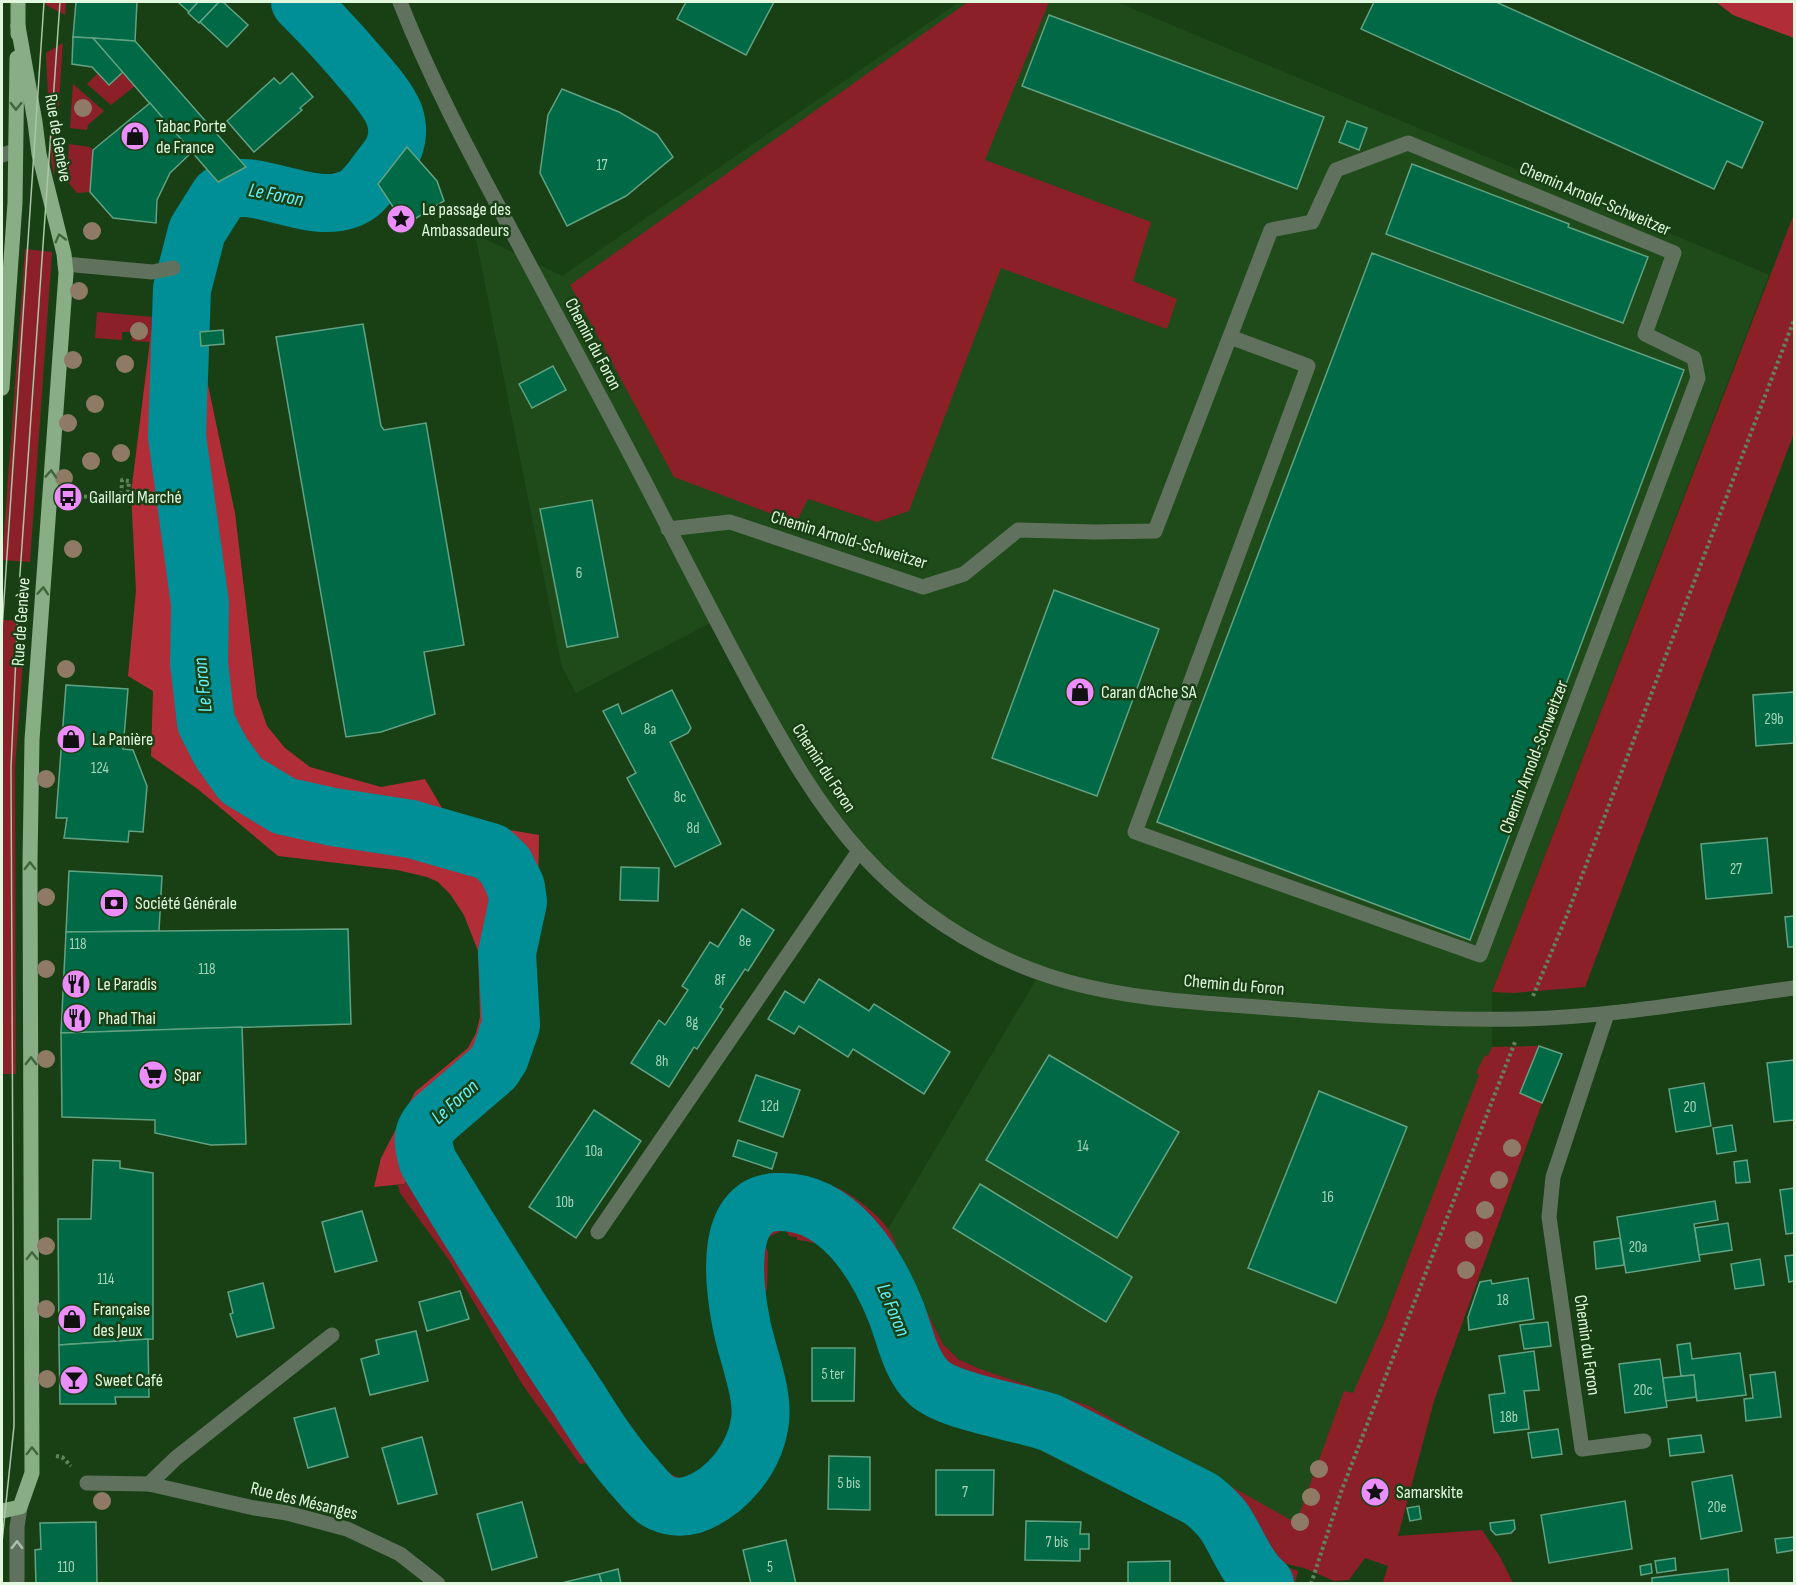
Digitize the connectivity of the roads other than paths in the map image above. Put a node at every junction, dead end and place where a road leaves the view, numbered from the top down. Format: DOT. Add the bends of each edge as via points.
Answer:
graph roads {
  1 [pos="18,2"];
  2 [pos="400,2"];
  3 [pos="18,27"];
  4 [pos="8,153"];
  5 [pos="39,154"];
  6 [pos="65,264"];
  7 [pos="173,268"];
  8 [pos="1230,337"];
  9 [pos="2,388"];
  10 [pos="668,529"];
  11 [pos="859,851"];
  12 [pos="1794,988"];
  13 [pos="1606,1014"];
  14 [pos="598,1232"];
  15 [pos="332,1335"];
  16 [pos="1644,1441"];
  17 [pos="87,1483"];
  18 [pos="149,1484"];
  19 [pos="20,1507"];
  20 [pos="2,1511"];
  21 [pos="17,1584"];
  22 [pos="438,1584"];
  1 -- 3 [label="main road, Rue de Genève"];
  2 -- 10 [label="street, Chemin du Foron" via="441,98"];
  3 -- 4 [label="main road, Rue de Genève, one-way"];
  3 -- 5 [label="main road, Rue de Genève"];
  4 -- 5 [label="main road"];
  4 -- 9 [label="main road, Rue de Genève" via="15,203"];
  6 -- 5 [label="main road, Rue de Genève, one-way"];
  6 -- 7 [label="street" via="152,272"];
  19 -- 6 [label="main road, Rue de Genève, one-way" via="30,1480 32,1457 32,740"];
  8 -- 8 [label="street, Chemin Arnold-Schweitzer" via="1271,230 1312,222 1336,170 1408,143 1674,253 1646,334 1694,358 1698,378 1480,955 1135,832 1308,366"];
  8 -- 10 [label="street, Chemin Arnold-Schweitzer" via="1155,531 1018,530 964,574 923,587 730,522"];
  10 -- 11 [label="street, Chemin du Foron" via="792,760"];
  11 -- 13 [label="street, Chemin du Foron" via="898,889 949,928 1004,958 1059,979 1192,1002 1340,1012 1524,1019"];
  11 -- 14 [label="street"];
  12 -- 13 [label="street, Chemin du Foron"];
  13 -- 16 [label="street, Chemin du Foron" via="1553,1176 1549,1217 1582,1449"];
  15 -- 18 [label="street" via="176,1458"];
  17 -- 18 [label="street, Rue des Mésanges"];
  18 -- 22 [label="street, Rue des Mésanges" via="347,1529 400,1554"];
  19 -- 20 [label="main road"];
  21 -- 19 [label="street, Rue de Genève, one-way"];
}
